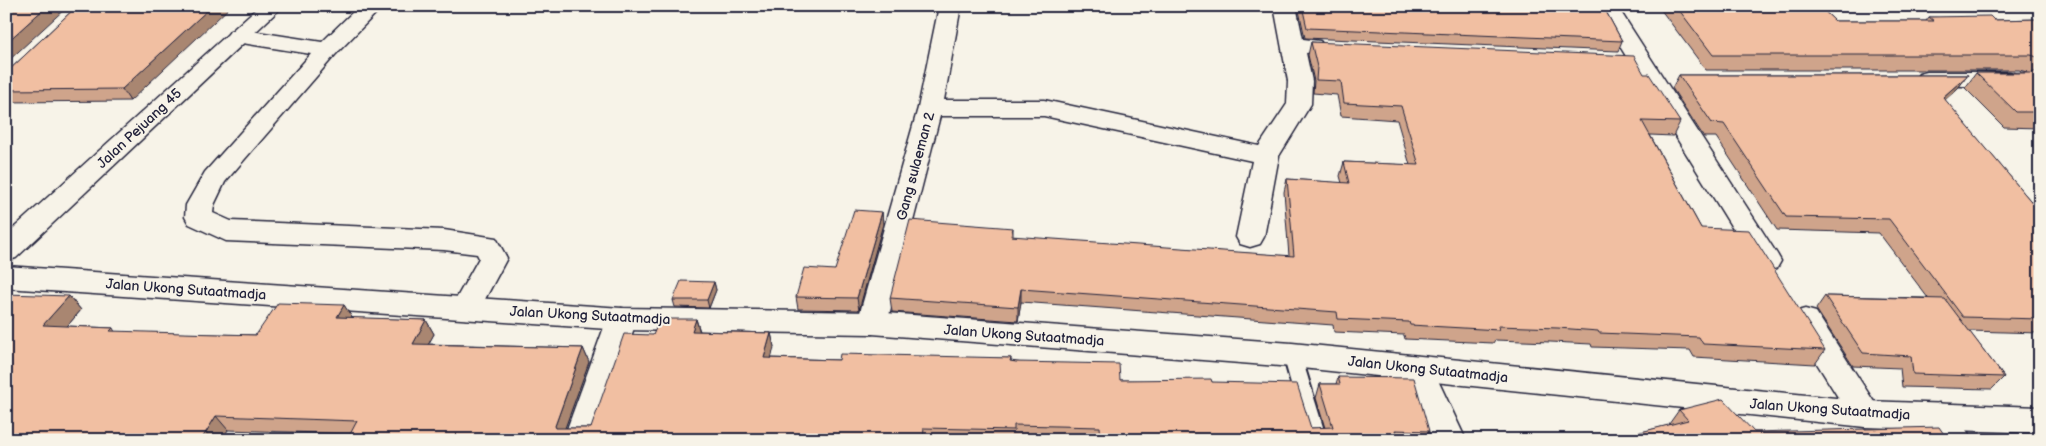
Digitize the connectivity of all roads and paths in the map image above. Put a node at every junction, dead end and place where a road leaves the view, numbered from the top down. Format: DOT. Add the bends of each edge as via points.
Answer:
graph roads {
  1 [pos="272,6"];
  2 [pos="372,6"];
  3 [pos="950,6"];
  4 [pos="1285,6"];
  5 [pos="1606,6"];
  6 [pos="238,36"];
  7 [pos="1293,46"];
  8 [pos="1333,47"];
  9 [pos="326,50"];
  10 [pos="1611,60"];
  11 [pos="1646,70"];
  12 [pos="1681,79"];
  13 [pos="1910,79"];
  14 [pos="2019,79"];
  15 [pos="930,108"];
  16 [pos="1266,156"];
  17 [pos="1250,237"];
  18 [pos="6,251"];
  19 [pos="6,277"];
  20 [pos="466,308"];
  21 [pos="622,319"];
  22 [pos="872,324"];
  23 [pos="1292,355"];
  24 [pos="1417,368"];
  25 [pos="1865,414"];
  26 [pos="2040,420"];
  27 [pos="1948,428"];
  28 [pos="579,440"];
  29 [pos="1317,440"];
  30 [pos="1450,440"];
  1 -- 6 [label="street, Jalan Pejuang 45"];
  2 -- 9 [label="street"];
  3 -- 15 [label="street, Gang sulaeman 2"];
  4 -- 7 [label="street"];
  5 -- 11 [label="street"];
  6 -- 9 [label="street"];
  6 -- 18 [label="street, Jalan Pejuang 45"];
  7 -- 8 [label="street"];
  7 -- 16 [label="street" via="1300,81 1299,104"];
  9 -- 20 [label="street" via="214,178 200,205 199,217 226,231 444,240 486,245 493,258"];
  10 -- 11 [label="street"];
  11 -- 12 [label="street"];
  11 -- 25 [label="street"];
  13 -- 14 [label="street"];
  15 -- 16 [label="street" via="1044,108"];
  15 -- 22 [label="street, Gang sulaeman 2"];
  16 -- 17 [label="street"];
  19 -- 20 [label="street, Jalan Ukong Sutaatmadja"];
  20 -- 21 [label="street, Jalan Ukong Sutaatmadja"];
  21 -- 22 [label="street, Jalan Ukong Sutaatmadja"];
  21 -- 28 [label="street"];
  22 -- 23 [label="street, Jalan Ukong Sutaatmadja"];
  23 -- 24 [label="street, Jalan Ukong Sutaatmadja"];
  23 -- 29 [label="lane"];
  24 -- 25 [label="street, Jalan Ukong Sutaatmadja"];
  24 -- 30 [label="street"];
  25 -- 27 [label="street, Jalan Ukong Sutaatmadja"];
  26 -- 27 [label="street, Jalan Ukong Sutaatmadja"];
}
